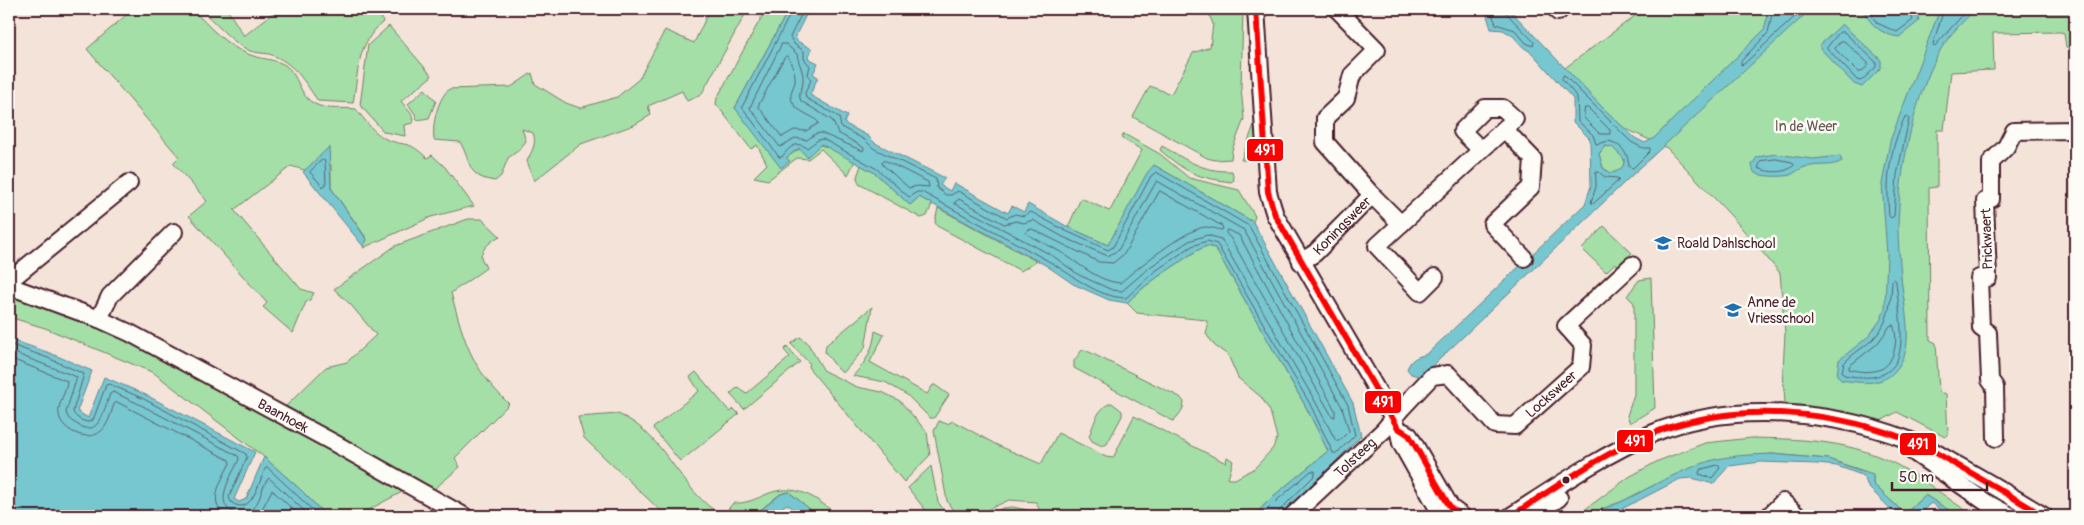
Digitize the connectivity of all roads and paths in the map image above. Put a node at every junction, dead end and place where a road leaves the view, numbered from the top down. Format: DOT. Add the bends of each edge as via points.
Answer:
graph roads {
  1 [pos="1256,9"];
  2 [pos="1337,9"];
  3 [pos="1504,129"];
  4 [pos="2075,130"];
  5 [pos="1481,150"];
  6 [pos="129,183"];
  7 [pos="1372,195"];
  8 [pos="1401,224"];
  9 [pos="174,232"];
  10 [pos="1524,258"];
  11 [pos="1301,262"];
  12 [pos="1632,265"];
  13 [pos="1436,277"];
  14 [pos="9,281"];
  15 [pos="9,286"];
  16 [pos="99,319"];
  17 [pos="1437,374"];
  18 [pos="1396,423"];
  19 [pos="1886,432"];
  20 [pos="1996,438"];
  21 [pos="1615,453"];
  22 [pos="1995,486"];
  23 [pos="1983,510"];
  24 [pos="464,516"];
  25 [pos="1292,516"];
  26 [pos="1442,516"];
  27 [pos="1462,516"];
  28 [pos="1511,516"];
  29 [pos="1533,516"];
  30 [pos="1769,516"];
  31 [pos="1798,516"];
  32 [pos="2011,516"];
  33 [pos="2044,516"];
  1 -- 11 [label="street" via="1268,192 1275,215"];
  2 -- 7 [label="street" via="1377,50 1352,74 1346,98 1325,118 1326,142"];
  3 -- 5 [label="street"];
  3 -- 5 [label="street" via="1515,119 1503,108 1485,108 1456,129"];
  3 -- 10 [label="street" via="1533,159 1531,187 1492,224"];
  4 -- 20 [label="street, Prickwaert" via="2014,131 2006,147 1991,162 1991,199 1985,201 1988,278 1979,278 1981,328 1988,333 1990,380 1995,386"];
  5 -- 8 [label="street"];
  6 -- 14 [label="street"];
  7 -- 8 [label="street, Koningsweer"];
  7 -- 11 [label="street, Koningsweer" via="1316,253"];
  8 -- 13 [label="street" via="1377,246 1420,292"];
  9 -- 16 [label="street" via="110,296"];
  11 -- 18 [label="street"];
  12 -- 17 [label="street, Locksweer" via="1566,326 1583,345 1581,368 1515,426 1495,425 1448,374"];
  15 -- 16 [label="street, Baanhoek"];
  16 -- 24 [label="street, Baanhoek" via="225,384"];
  17 -- 18 [label="street, Tolsteeg" via="1432,376"];
  18 -- 25 [label="street, Tolsteeg" via="1384,430"];
  18 -- 26 [label="street" via="1401,443"];
  18 -- 27 [label="street" via="1409,435 1451,508"];
  19 -- 21 [label="street" via="1822,417 1716,415 1651,434"];
  19 -- 22 [label="street" via="1924,447"];
  19 -- 23 [label="street"];
  21 -- 28 [label="street"];
  21 -- 29 [label="street" via="1605,466"];
  22 -- 23 [label="street"];
  22 -- 33 [label="street"];
  23 -- 32 [label="street"];
  30 -- 31 [label="street" via="1783,502"];
}
